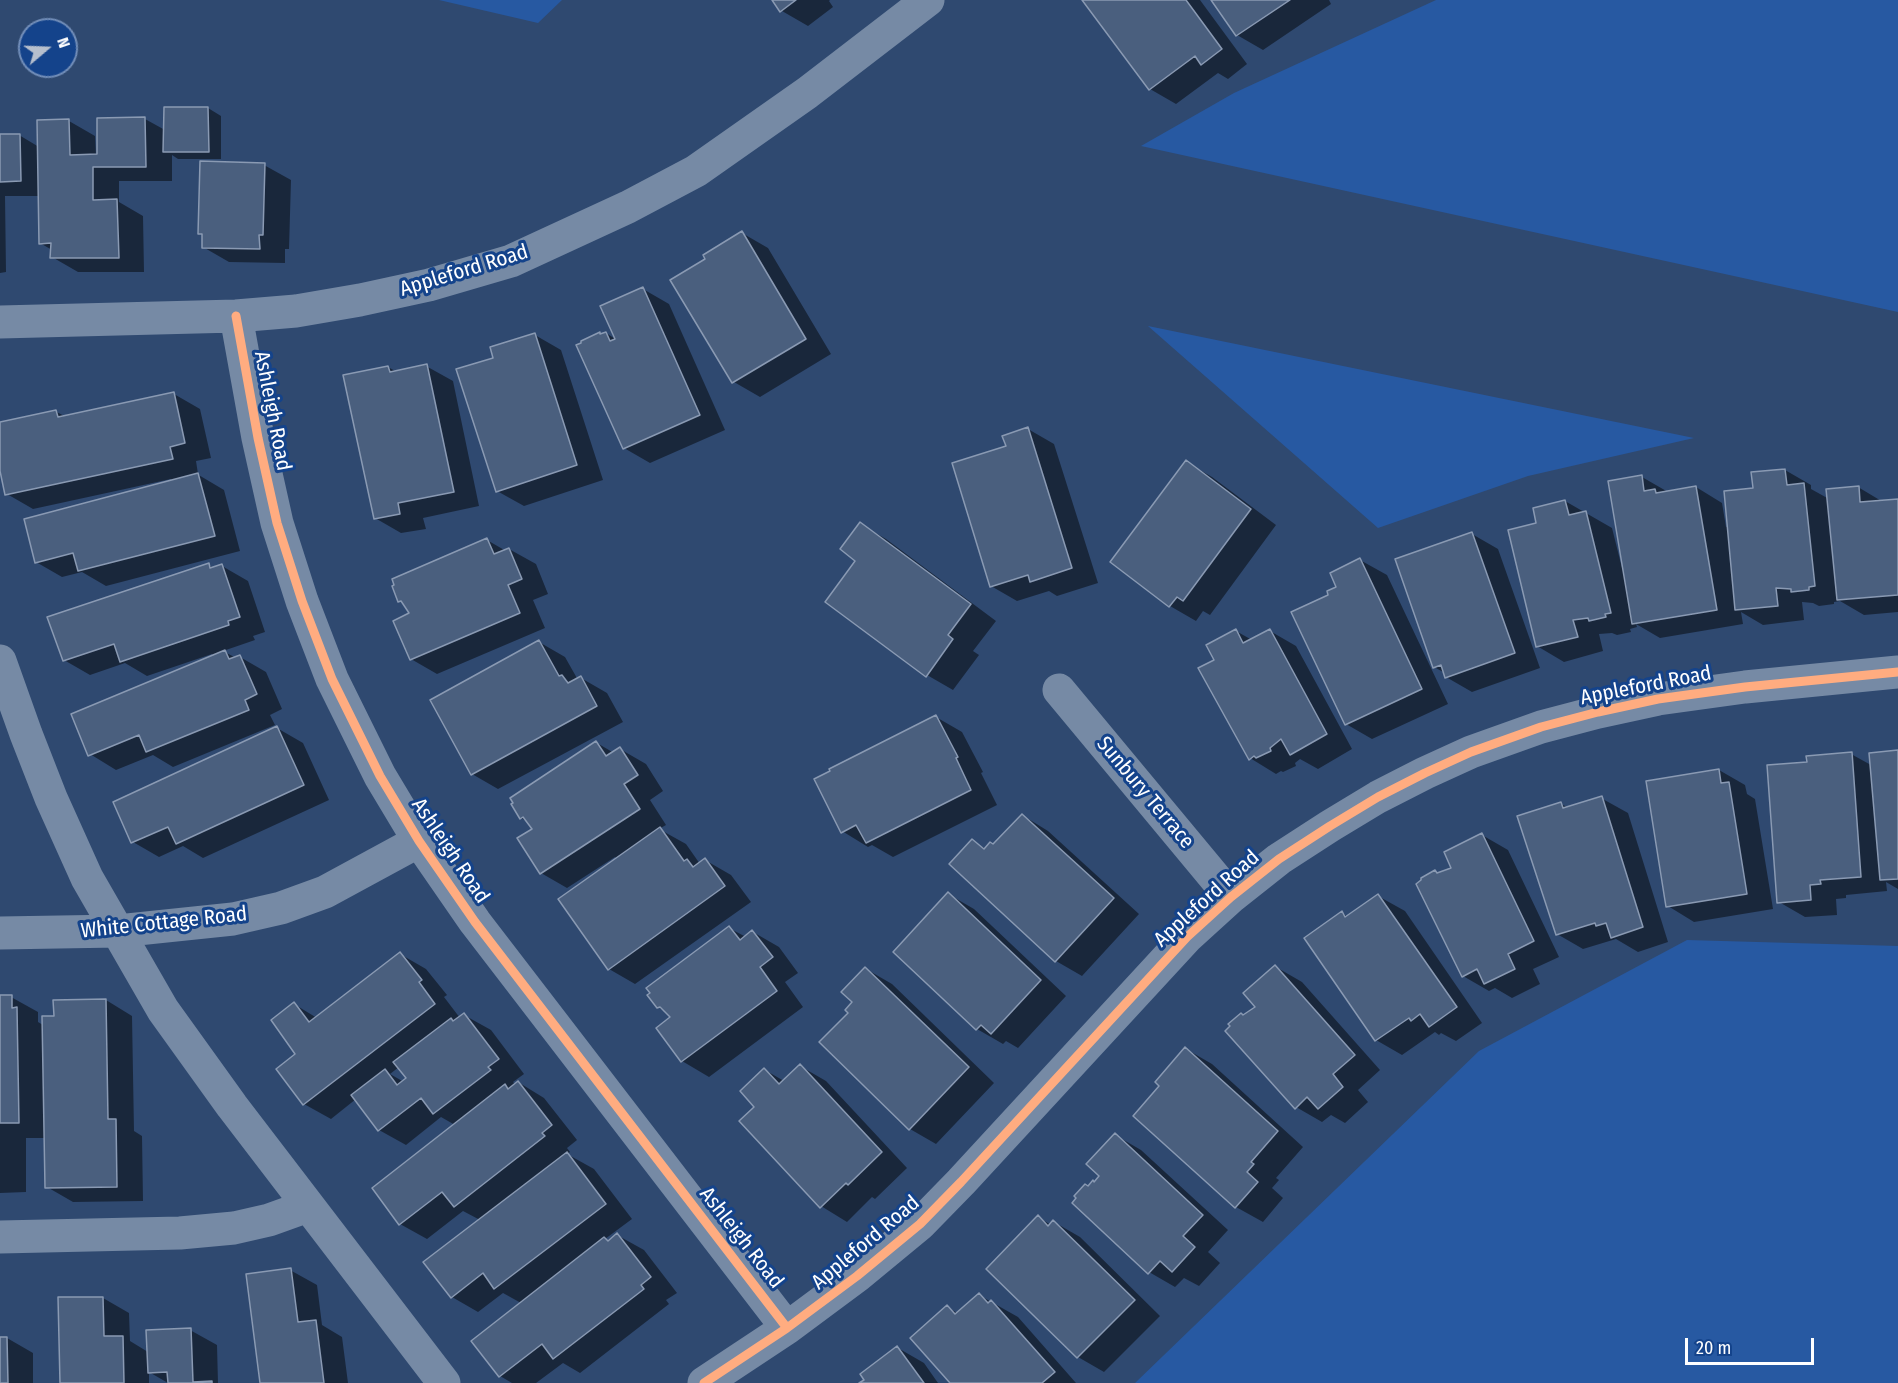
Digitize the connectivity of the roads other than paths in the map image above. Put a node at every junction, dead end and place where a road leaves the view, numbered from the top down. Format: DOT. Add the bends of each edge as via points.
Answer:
graph roads {
  1 [pos="928,0"];
  2 [pos="236,316"];
  3 [pos="0,322"];
  4 [pos="0,661"];
  5 [pos="1898,672"];
  6 [pos="1059,690"];
  7 [pos="419,841"];
  8 [pos="1231,897"];
  9 [pos="118,931"];
  10 [pos="0,933"];
  11 [pos="309,1206"];
  12 [pos="0,1236"];
  13 [pos="787,1328"];
  14 [pos="444,1383"];
  15 [pos="704,1383"];
  1 -- 2 [label="street, Appleford Road" via="696,171 511,261 360,300"];
  2 -- 3 [label="street, Appleford Road"];
  2 -- 7 [label="street, Ashleigh Road" via="277,523 302,601 332,679 380,776"];
  4 -- 9 [label="street" via="51,798 87,878"];
  5 -- 8 [label="street, Appleford Road" via="1658,699 1541,727 1462,756 1378,797 1279,859"];
  6 -- 8 [label="street, Sunbury Terrace"];
  7 -- 9 [label="street, White Cottage Road" via="325,892 281,908 233,919"];
  7 -- 13 [label="street, Ashleigh Road" via="475,922"];
  8 -- 13 [label="street, Appleford Road" via="1158,967 920,1224"];
  9 -- 10 [label="street, White Cottage Road"];
  9 -- 11 [label="street" via="163,1010"];
  11 -- 12 [label="street" via="234,1228 180,1233"];
  11 -- 14 [label="street"];
  13 -- 15 [label="street, Appleford Road"];
}
